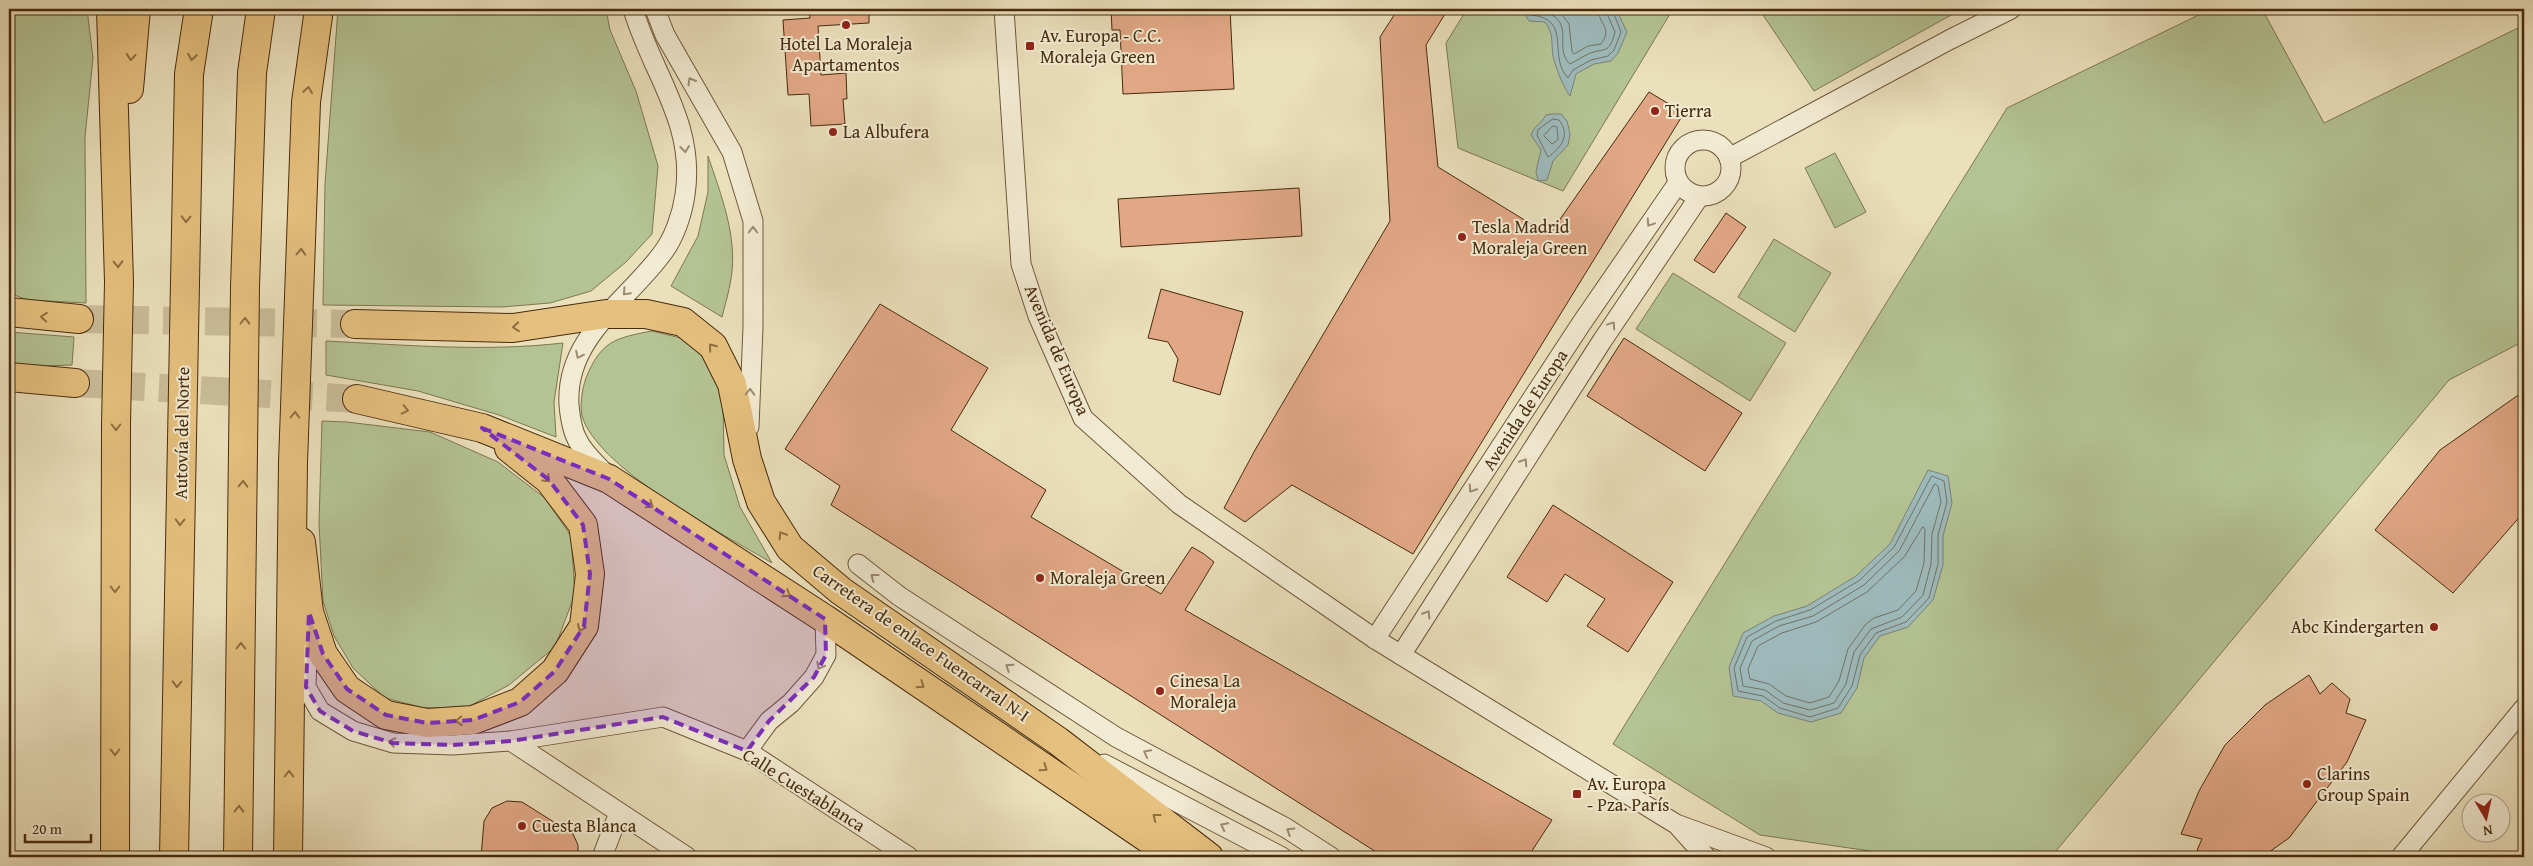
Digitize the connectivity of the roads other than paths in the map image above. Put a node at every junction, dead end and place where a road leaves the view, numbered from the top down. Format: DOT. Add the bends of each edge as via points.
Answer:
graph roads {
  1 [pos="111,9"];
  2 [pos="136,9"];
  3 [pos="199,9"];
  4 [pos="261,9"];
  5 [pos="319,9"];
  6 [pos="633,9"];
  7 [pos="655,9"];
  8 [pos="1004,9"];
  9 [pos="2011,9"];
  10 [pos="1729,158"];
  11 [pos="1678,183"];
  12 [pos="1699,197"];
  13 [pos="117,216"];
  14 [pos="9,312"];
  15 [pos="606,314"];
  16 [pos="79,319"];
  17 [pos="355,324"];
  18 [pos="9,378"];
  19 [pos="75,384"];
  20 [pos="9,387"];
  21 [pos="357,399"];
  22 [pos="482,428"];
  23 [pos="747,459"];
  24 [pos="293,463"];
  25 [pos="609,479"];
  26 [pos="858,564"];
  27 [pos="309,612"];
  28 [pos="826,619"];
  29 [pos="1376,639"];
  30 [pos="1401,655"];
  31 [pos="2524,708"];
  32 [pos="511,741"];
  33 [pos="1058,741"];
  34 [pos="747,751"];
  35 [pos="620,813"];
  36 [pos="1676,824"];
  37 [pos="1160,849"];
  38 [pos="901,855"];
  39 [pos="114,857"];
  40 [pos="174,857"];
  41 [pos="238,857"];
  42 [pos="288,857"];
  43 [pos="602,857"];
  44 [pos="687,857"];
  45 [pos="1178,857"];
  46 [pos="1209,857"];
  47 [pos="1282,857"];
  48 [pos="1331,857"];
  49 [pos="1706,857"];
  50 [pos="1766,857"];
  51 [pos="2401,857"];
  1 -- 13 [label="main road"];
  2 -- 13 [label="main road, one-way"];
  3 -- 40 [label="main road, Autovía del Norte, one-way" via="189,74"];
  41 -- 4 [label="main road, one-way" via="246,277 252,73"];
  24 -- 5 [label="main road, one-way" via="306,102"];
  6 -- 15 [label="street, one-way" via="642,39 679,118 688,172 677,225 662,254"];
  23 -- 7 [label="street, one-way" via="753,327 752,221 732,152 665,35"];
  8 -- 29 [label="street, Avenida de Europa" via="1021,264 1038,316 1083,418 1179,504"];
  9 -- 10 [label="street"];
  10 -- 11 [label="street" via="1717,143 1698,140 1681,148 1673,165"];
  10 -- 12 [label="street" via="1731,173 1725,186 1713,195"];
  11 -- 12 [label="street"];
  11 -- 29 [label="street, Avenida de Europa, one-way" via="1576,332"];
  30 -- 12 [label="street, Avenida de Europa, one-way" via="1602,340"];
  13 -- 39 [label="main road, one-way"];
  16 -- 14 [label="main road, one-way"];
  15 -- 17 [label="main road, Carretera de enlace Fuencarral N-I, one-way" via="513,328"];
  23 -- 15 [label="main road, Carretera de enlace Fuencarral N-I, one-way" via="732,384 713,346 682,322 646,314"];
  15 -- 25 [label="street, one-way" via="572,369 569,393 570,417 578,442"];
  18 -- 19 [label="main road"];
  19 -- 20 [label="street"];
  21 -- 22 [label="main road, Carretera de enlace Fuencarral N-I, one-way"];
  22 -- 25 [label="main road, Carretera de enlace Fuencarral N-I"];
  22 -- 27 [label="main road, Carretera de enlace Fuencarral N-I, one-way" via="549,480 583,525 590,574 584,626 555,671 520,702 473,720 427,723 386,715 346,689 323,654"];
  33 -- 23 [label="main road, Carretera de enlace Fuencarral N-I, one-way" via="841,591 790,548 761,502"];
  24 -- 27 [label="main road, Carretera de enlace Fuencarral N-I"];
  42 -- 24 [label="main road, one-way"];
  25 -- 28 [label="main road, Carretera de enlace Fuencarral N-I, one-way"];
  48 -- 26 [label="street, one-way" via="1286,828 1116,737 899,596"];
  32 -- 27 [label="street, Calle Cuestablanca, one-way" via="453,745 393,743 353,731 320,711 306,687"];
  28 -- 34 [label="street, one-way" via="826,655 814,677 791,703 769,721"];
  28 -- 37 [label="main road, Carretera de enlace Fuencarral N-I, one-way"];
  29 -- 30 [label="street, Avenida de Europa"];
  30 -- 36 [label="street, Avenida de Europa"];
  31 -- 51 [label="street"];
  32 -- 34 [label="street, Calle Cuestablanca" via="663,717"];
  32 -- 35 [label="street"];
  46 -- 33 [label="main road, Carretera de enlace Fuencarral N-I, one-way"];
  47 -- 33 [label="street, one-way"];
  34 -- 38 [label="street, Calle Cuestablanca"];
  35 -- 43 [label="street"];
  35 -- 44 [label="street"];
  36 -- 49 [label="street, Avenida de Europa"];
  36 -- 50 [label="street, Avenida de Europa"];
  37 -- 45 [label="main road, Carretera de enlace Fuencarral N-I"];
}
